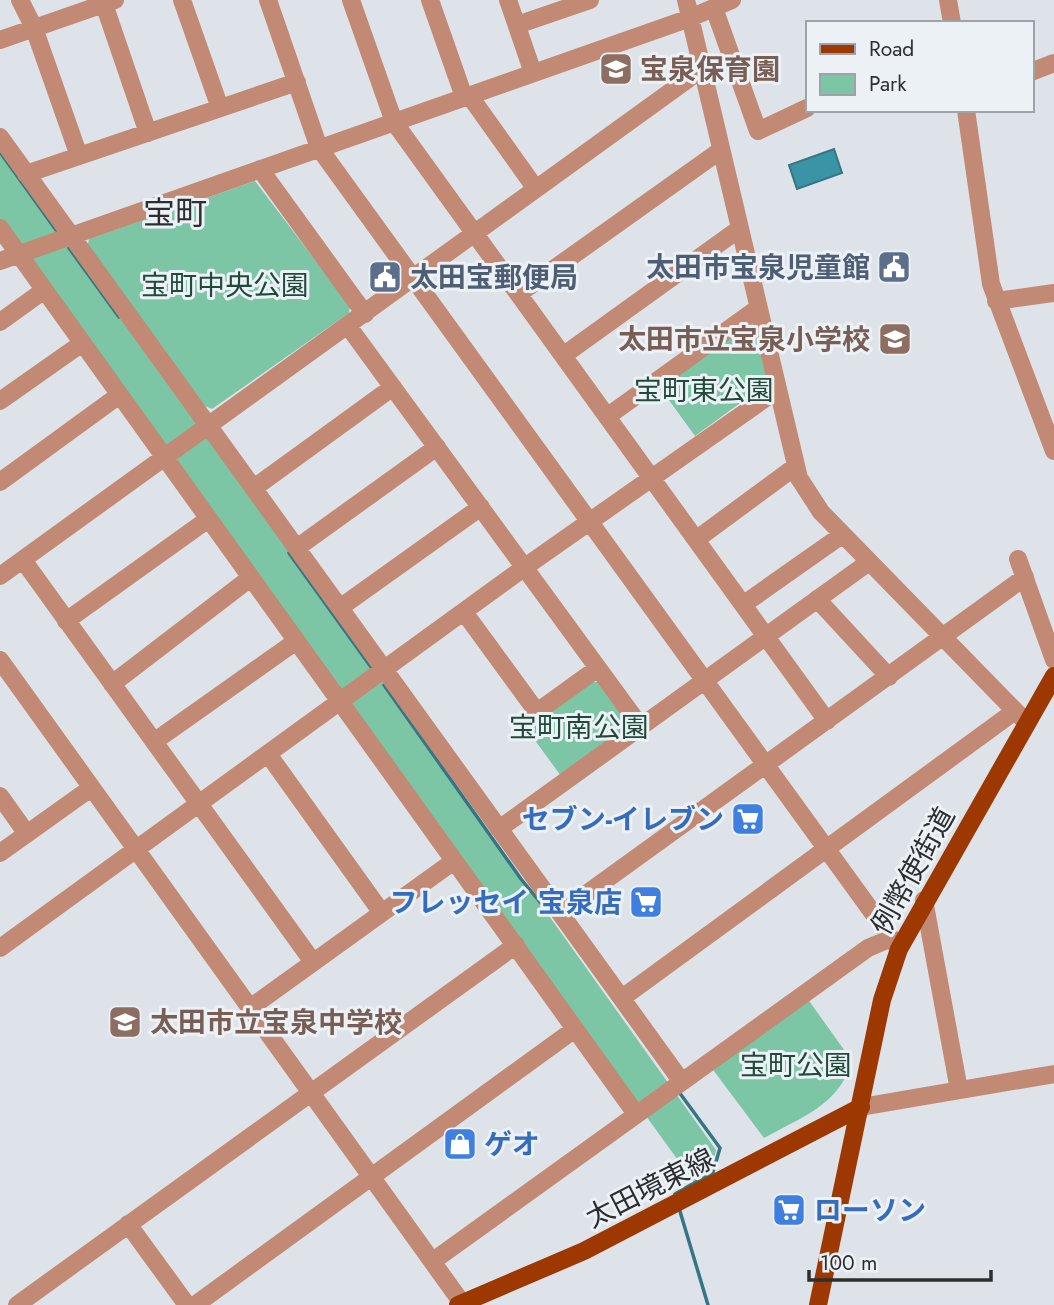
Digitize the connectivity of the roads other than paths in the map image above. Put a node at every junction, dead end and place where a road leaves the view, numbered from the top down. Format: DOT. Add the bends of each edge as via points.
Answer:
graph roads {
  1 [pos="20,0"];
  2 [pos="182,0"];
  3 [pos="268,0"];
  4 [pos="351,0"];
  5 [pos="430,0"];
  6 [pos="508,0"];
  7 [pos="590,0"];
  8 [pos="732,0"];
  9 [pos="948,0"];
  10 [pos="109,2"];
  11 [pos="715,8"];
  12 [pos="688,9"];
  13 [pos="952,21"];
  14 [pos="517,25"];
  15 [pos="34,28"];
  16 [pos="0,40"];
  17 [pos="1054,63"];
  18 [pos="702,69"];
  19 [pos="1033,71"];
  20 [pos="533,73"];
  21 [pos="297,82"];
  22 [pos="467,96"];
  23 [pos="220,108"];
  24 [pos="806,108"];
  25 [pos="965,112"];
  26 [pos="394,122"];
  27 [pos="148,133"];
  28 [pos="0,137"];
  29 [pos="319,148"];
  30 [pos="721,150"];
  31 [pos="79,156"];
  32 [pos="260,169"];
  33 [pos="26,174"];
  34 [pos="536,189"];
  35 [pos="0,228"];
  36 [pos="740,229"];
  37 [pos="475,232"];
  38 [pos="71,236"];
  39 [pos="19,254"];
  40 [pos="0,261"];
  41 [pos="412,279"];
  42 [pos="43,291"];
  43 [pos="520,293"];
  44 [pos="1054,293"];
  45 [pos="996,301"];
  46 [pos="758,308"];
  47 [pos="365,314"];
  48 [pos="0,322"];
  49 [pos="348,326"];
  50 [pos="81,344"];
  51 [pos="564,355"];
  52 [pos="393,387"];
  53 [pos="777,390"];
  54 [pos="118,396"];
  55 [pos="0,401"];
  56 [pos="608,416"];
  57 [pos="210,426"];
  58 [pos="437,447"];
  59 [pos="1054,451"];
  60 [pos="162,458"];
  61 [pos="796,466"];
  62 [pos="652,477"];
  63 [pos="0,482"];
  64 [pos="254,488"];
  65 [pos="481,507"];
  66 [pos="206,520"];
  67 [pos="589,522"];
  68 [pos="842,535"];
  69 [pos="697,539"];
  70 [pos="298,547"];
  71 [pos="1018,559"];
  72 [pos="23,560"];
  73 [pos="869,562"];
  74 [pos="525,567"];
  75 [pos="0,576"];
  76 [pos="1024,577"];
  77 [pos="249,579"];
  78 [pos="817,599"];
  79 [pos="744,604"];
  80 [pos="341,607"];
  81 [pos="464,612"];
  82 [pos="66,621"];
  83 [pos="766,636"];
  84 [pos="943,638"];
  85 [pos="295,642"];
  86 [pos="0,660"];
  87 [pos="1054,660"];
  88 [pos="598,668"];
  89 [pos="386,670"];
  90 [pos="1054,676"];
  91 [pos="889,677"];
  92 [pos="704,681"];
  93 [pos="112,684"];
  94 [pos="339,704"];
  95 [pos="1021,717"];
  96 [pos="827,721"];
  97 [pos="640,727"];
  98 [pos="155,741"];
  99 [pos="268,754"];
  100 [pos="765,766"];
  101 [pos="91,788"];
  102 [pos="0,796"];
  103 [pos="199,804"];
  104 [pos="499,829"];
  105 [pos="27,834"];
  106 [pos="136,850"];
  107 [pos="825,851"];
  108 [pos="0,853"];
  109 [pos="454,861"];
  110 [pos="924,900"];
  111 [pos="382,913"];
  112 [pos="560,913"];
  113 [pos="894,944"];
  114 [pos="516,946"];
  115 [pos="0,947"];
  116 [pos="313,962"];
  117 [pos="622,998"];
  118 [pos="250,1008"];
  119 [pos="575,1029"];
  120 [pos="1054,1074"];
  121 [pos="682,1082"];
  122 [pos="959,1090"];
  123 [pos="310,1092"];
  124 [pos="861,1107"];
  125 [pos="636,1114"];
  126 [pos="372,1177"];
  127 [pos="128,1224"];
  128 [pos="433,1261"];
  129 [pos="460,1304"];
  130 [pos="16,1305"];
  131 [pos="187,1305"];
  132 [pos="195,1305"];
  133 [pos="818,1305"];
  1 -- 15 [label="street"];
  2 -- 23 [label="street"];
  3 -- 21 [label="street"];
  4 -- 26 [label="street"];
  5 -- 22 [label="street"];
  6 -- 14 [label="street"];
  7 -- 14 [label="street"];
  8 -- 11 [label="street"];
  9 -- 13 [label="street"];
  10 -- 15 [label="street"];
  10 -- 27 [label="street"];
  11 -- 12 [label="street"];
  11 -- 24 [label="street" via="758,131"];
  12 -- 18 [label="street"];
  12 -- 20 [label="street"];
  14 -- 20 [label="street"];
  15 -- 16 [label="street"];
  15 -- 31 [label="street"];
  17 -- 19 [label="street"];
  18 -- 30 [label="street"];
  18 -- 34 [label="street"];
  20 -- 22 [label="street"];
  21 -- 23 [label="street"];
  21 -- 29 [label="street"];
  22 -- 26 [label="street"];
  22 -- 34 [label="street"];
  23 -- 27 [label="street"];
  25 -- 45 [label="street"];
  26 -- 29 [label="street"];
  26 -- 37 [label="street"];
  27 -- 31 [label="street"];
  28 -- 33 [label="street"];
  29 -- 32 [label="street"];
  29 -- 41 [label="street"];
  30 -- 36 [label="street"];
  30 -- 43 [label="street"];
  31 -- 33 [label="street"];
  32 -- 38 [label="street"];
  32 -- 47 [label="street"];
  33 -- 38 [label="street"];
  34 -- 37 [label="street"];
  35 -- 39 [label="street"];
  36 -- 46 [label="street"];
  36 -- 51 [label="street"];
  37 -- 41 [label="street"];
  37 -- 43 [label="street"];
  38 -- 39 [label="street"];
  38 -- 57 [label="street"];
  39 -- 40 [label="street"];
  39 -- 42 [label="street"];
  41 -- 47 [label="street"];
  41 -- 67 [label="street"];
  42 -- 48 [label="street"];
  42 -- 50 [label="street"];
  43 -- 51 [label="street"];
  44 -- 45 [label="street"];
  45 -- 59 [label="street"];
  46 -- 53 [label="street"];
  46 -- 56 [label="street"];
  47 -- 49 [label="street"];
  49 -- 52 [label="street"];
  49 -- 57 [label="street"];
  50 -- 54 [label="street"];
  50 -- 55 [label="street"];
  51 -- 56 [label="street"];
  52 -- 58 [label="street"];
  52 -- 64 [label="street"];
  53 -- 61 [label="street"];
  53 -- 62 [label="street"];
  54 -- 60 [label="street"];
  54 -- 63 [label="street"];
  56 -- 62 [label="street"];
  57 -- 60 [label="street"];
  57 -- 64 [label="street"];
  58 -- 65 [label="street"];
  58 -- 70 [label="street"];
  60 -- 66 [label="street"];
  60 -- 72 [label="street"];
  61 -- 68 [label="street" via="809,496"];
  61 -- 69 [label="street"];
  62 -- 67 [label="street"];
  62 -- 69 [label="street"];
  64 -- 70 [label="street"];
  65 -- 74 [label="street"];
  65 -- 80 [label="street"];
  66 -- 77 [label="street"];
  66 -- 82 [label="street"];
  67 -- 74 [label="street"];
  67 -- 92 [label="street"];
  68 -- 73 [label="street"];
  68 -- 79 [label="street"];
  69 -- 79 [label="street"];
  70 -- 80 [label="street"];
  71 -- 76 [label="street"];
  72 -- 75 [label="street"];
  72 -- 82 [label="street"];
  73 -- 78 [label="street"];
  73 -- 84 [label="street"];
  74 -- 81 [label="street"];
  74 -- 88 [label="street"];
  76 -- 84 [label="street"];
  76 -- 87 [label="street"];
  77 -- 85 [label="street"];
  77 -- 93 [label="street"];
  78 -- 83 [label="street"];
  78 -- 91 [label="street"];
  79 -- 83 [label="street"];
  80 -- 89 [label="street"];
  81 -- 88 [label="street" via="537,712"];
  81 -- 89 [label="street"];
  82 -- 93 [label="street"];
  83 -- 92 [label="street"];
  83 -- 96 [label="street"];
  84 -- 91 [label="street"];
  84 -- 95 [label="street"];
  85 -- 94 [label="street"];
  85 -- 98 [label="street"];
  86 -- 101 [label="street"];
  88 -- 97 [label="street"];
  89 -- 94 [label="street"];
  89 -- 104 [label="street"];
  90 -- 95 [label="main road, 例幣使街道"];
  91 -- 96 [label="street"];
  92 -- 97 [label="street"];
  92 -- 100 [label="street"];
  93 -- 98 [label="street"];
  94 -- 99 [label="street"];
  94 -- 109 [label="street"];
  95 -- 107 [label="street"];
  95 -- 110 [label="main road, 例幣使街道"];
  96 -- 100 [label="street"];
  97 -- 104 [label="street"];
  98 -- 103 [label="street"];
  99 -- 103 [label="street"];
  99 -- 111 [label="street"];
  100 -- 107 [label="street"];
  100 -- 112 [label="street"];
  101 -- 105 [label="street"];
  101 -- 106 [label="street"];
  102 -- 105 [label="street"];
  103 -- 106 [label="street"];
  103 -- 116 [label="street"];
  104 -- 112 [label="street"];
  105 -- 108 [label="street"];
  106 -- 115 [label="street"];
  106 -- 118 [label="street"];
  107 -- 113 [label="street"];
  107 -- 117 [label="street"];
  109 -- 111 [label="street"];
  109 -- 114 [label="street"];
  110 -- 113 [label="main road, 例幣使街道"];
  110 -- 122 [label="street"];
  111 -- 116 [label="street"];
  112 -- 117 [label="street"];
  113 -- 121 [label="street" via="868,948"];
  113 -- 124 [label="main road, 例幣使街道"];
  114 -- 119 [label="street"];
  114 -- 123 [label="street"];
  116 -- 118 [label="street"];
  117 -- 121 [label="street"];
  118 -- 123 [label="street"];
  119 -- 125 [label="street"];
  119 -- 126 [label="street"];
  120 -- 122 [label="street"];
  121 -- 125 [label="street"];
  122 -- 124 [label="street"];
  123 -- 126 [label="street"];
  123 -- 127 [label="street"];
  124 -- 129 [label="main road, 太田境東線" via="584,1251"];
  124 -- 133 [label="main road, 例幣使街道"];
  125 -- 128 [label="street"];
  126 -- 128 [label="street"];
  126 -- 132 [label="street"];
  127 -- 130 [label="street"];
  127 -- 131 [label="street"];
  128 -- 129 [label="street"];
}
